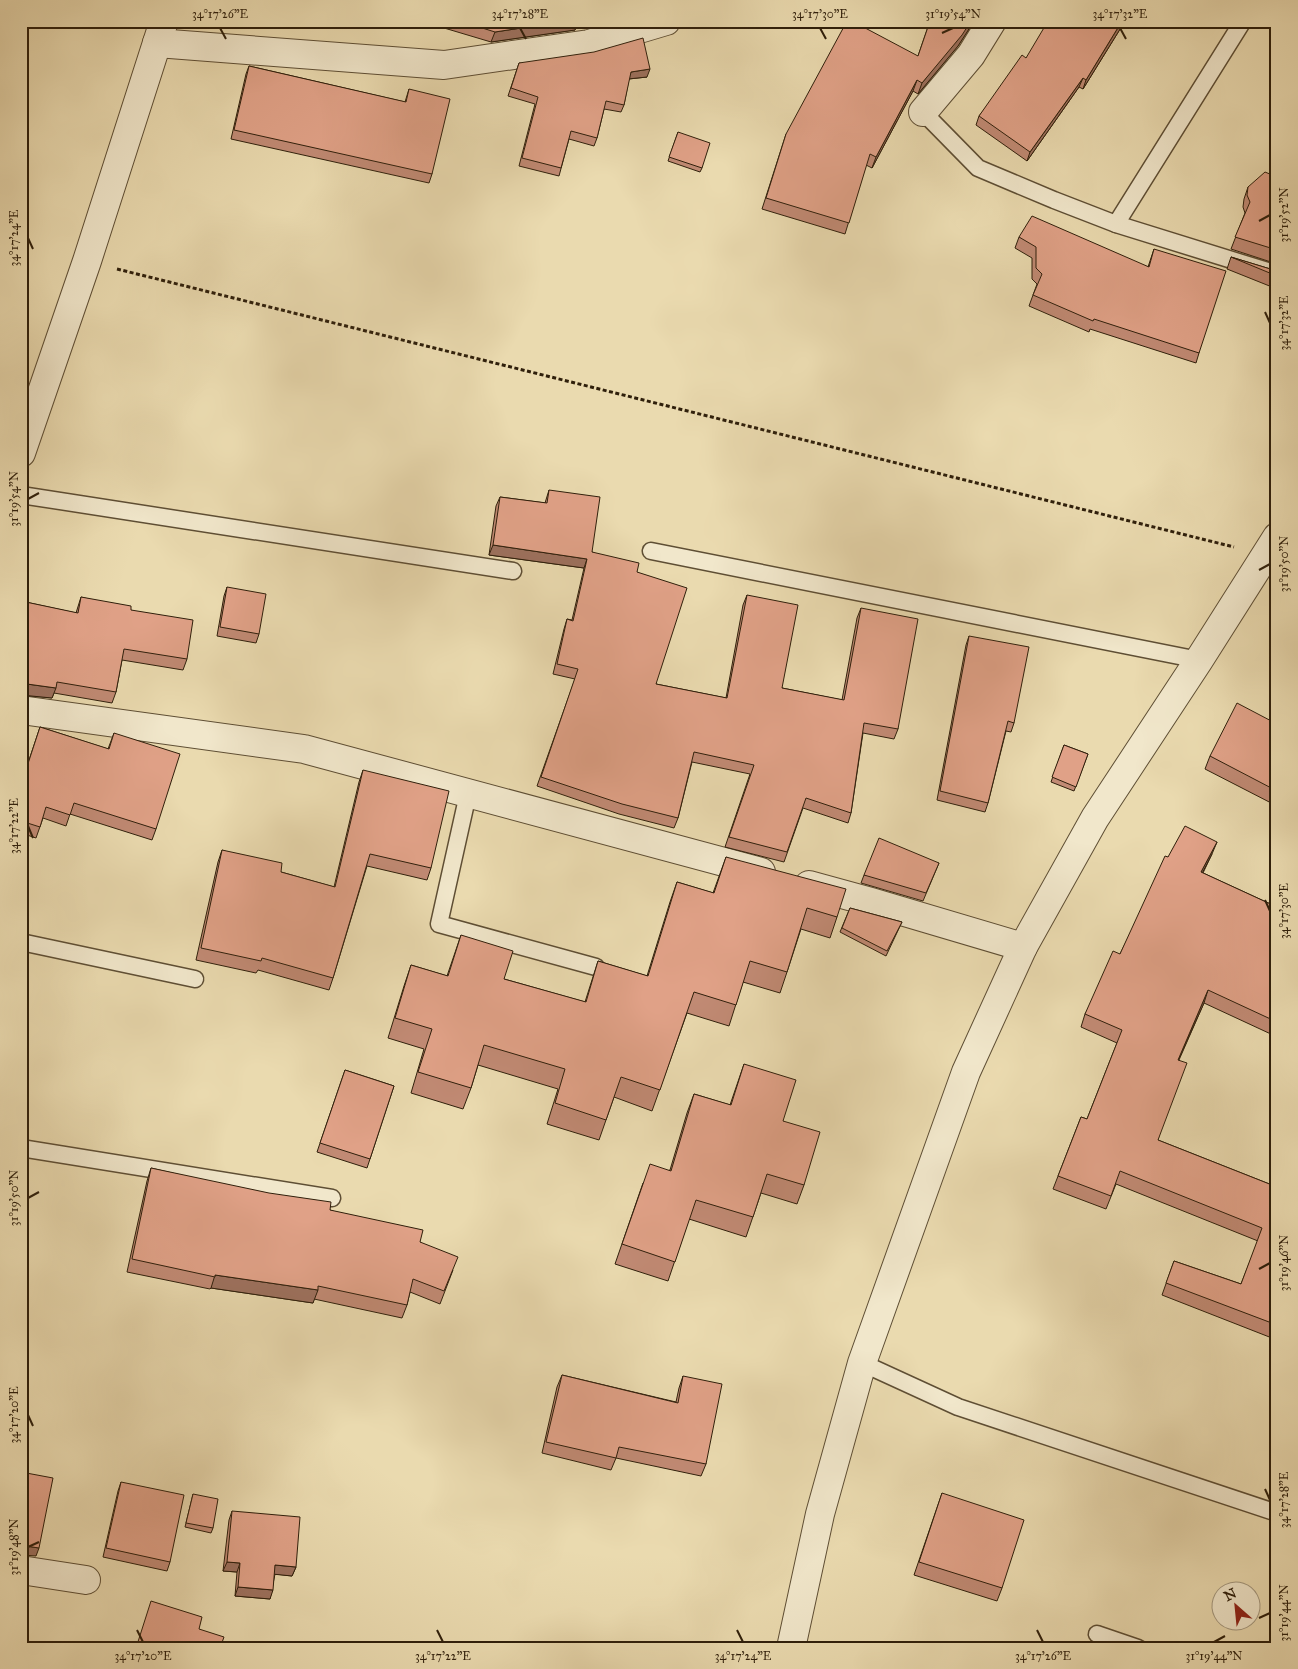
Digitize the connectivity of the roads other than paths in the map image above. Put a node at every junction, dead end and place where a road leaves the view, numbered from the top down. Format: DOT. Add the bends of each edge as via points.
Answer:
graph roads {
  1 [pos="666,21"];
  2 [pos="992,21"];
  3 [pos="1243,21"];
  4 [pos="161,32"];
  5 [pos="923,112"];
  6 [pos="1116,224"];
  7 [pos="1277,274"];
  8 [pos="21,453"];
  9 [pos="21,494"];
  10 [pos="1272,546"];
  11 [pos="651,552"];
  12 [pos="513,571"];
  13 [pos="1199,660"];
  14 [pos="21,710"];
  15 [pos="468,794"];
  16 [pos="21,942"];
  17 [pos="1023,947"];
  18 [pos="596,967"];
  19 [pos="195,979"];
  20 [pos="21,1148"];
  21 [pos="332,1198"];
  22 [pos="862,1363"];
  23 [pos="1277,1513"];
  24 [pos="21,1570"];
  25 [pos="86,1580"];
  26 [pos="1097,1634"];
  27 [pos="792,1648"];
  28 [pos="1138,1648"];
  1 -- 4 [label="street" via="589,44 444,65"];
  2 -- 5 [label="street" via="971,55"];
  3 -- 6 [label="lane"];
  4 -- 8 [label="street" via="88,261"];
  5 -- 6 [label="lane" via="978,168"];
  6 -- 7 [label="lane"];
  9 -- 12 [label="lane"];
  10 -- 13 [label="street"];
  11 -- 13 [label="lane"];
  13 -- 17 [label="street" via="1095,818"];
  14 -- 15 [label="street" via="304,750"];
  15 -- 17 [label="street" via="871,902"];
  15 -- 18 [label="lane" via="439,924"];
  16 -- 19 [label="lane"];
  17 -- 22 [label="street" via="966,1072"];
  20 -- 21 [label="lane"];
  22 -- 23 [label="lane" via="958,1407"];
  22 -- 27 [label="street" via="820,1514"];
  24 -- 25 [label="street"];
  26 -- 28 [label="lane"];
}
